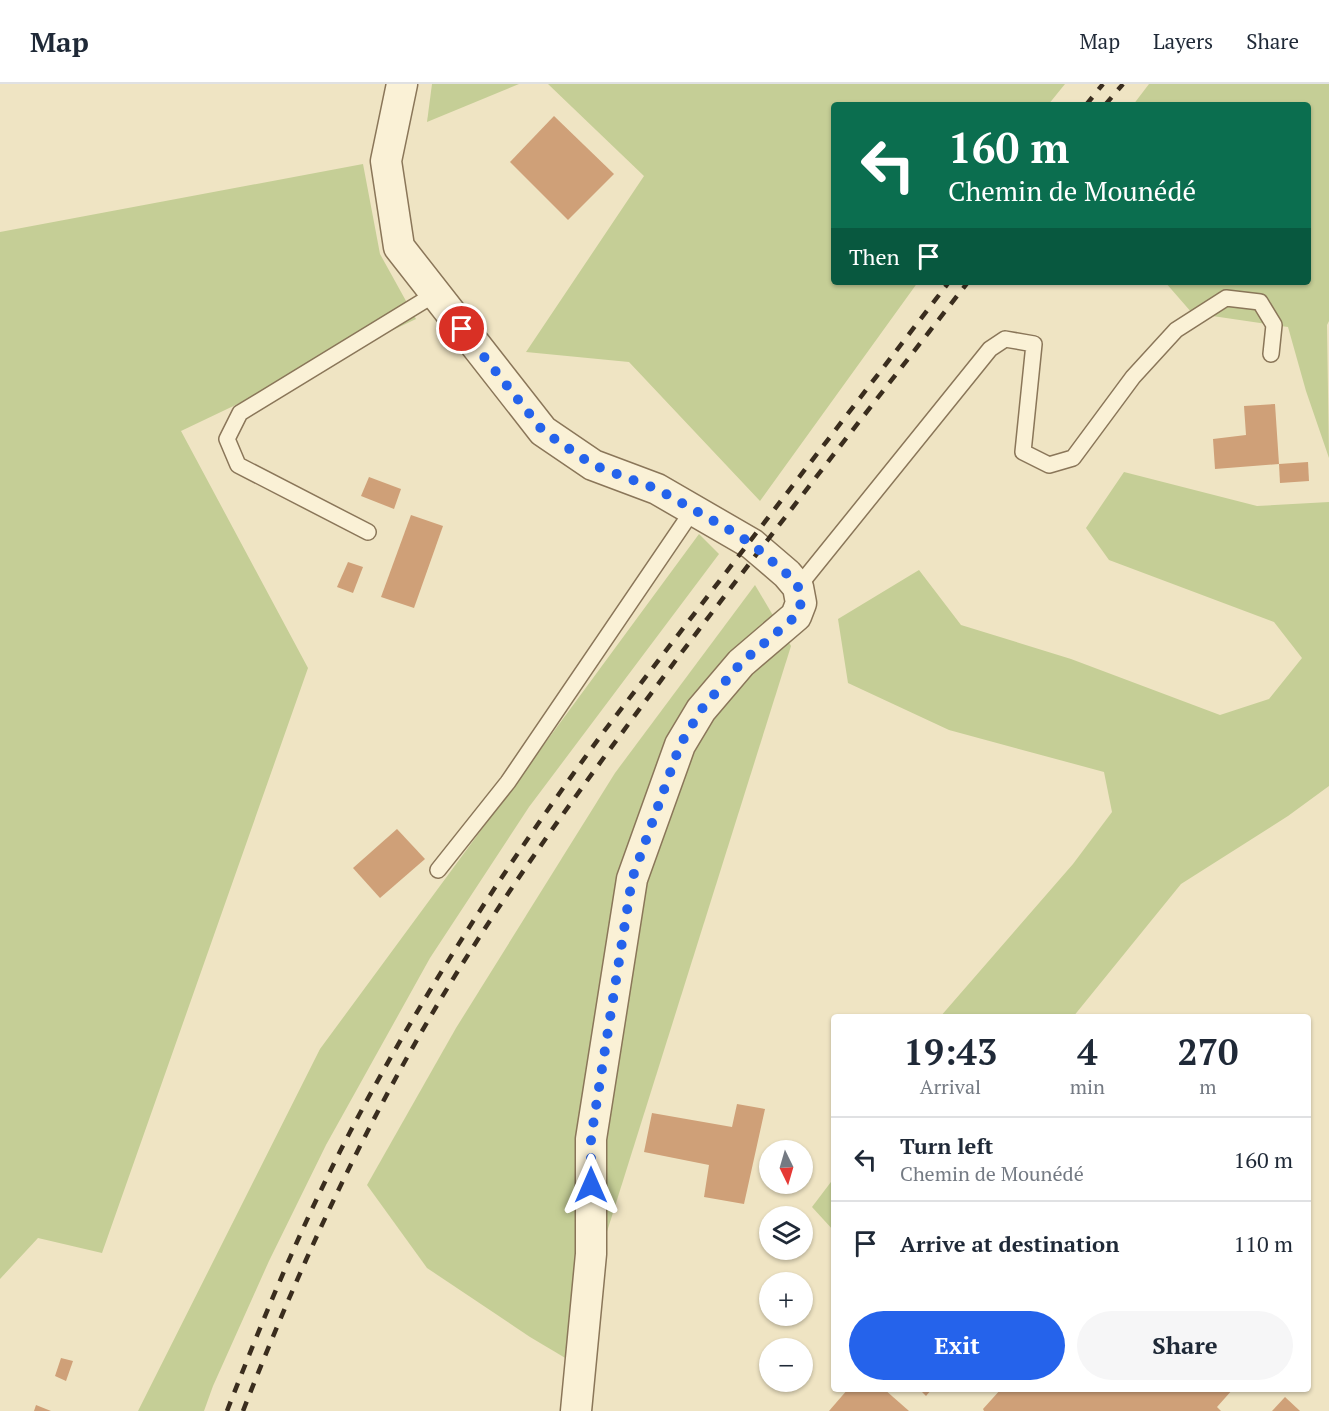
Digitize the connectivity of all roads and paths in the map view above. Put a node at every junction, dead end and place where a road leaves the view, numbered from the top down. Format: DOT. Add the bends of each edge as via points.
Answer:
graph roads {
  1 [pos="402,84"];
  2 [pos="435,294"];
  3 [pos="1271,354"];
  4 [pos="693,510"];
  5 [pos="368,532"];
  6 [pos="798,587"];
  7 [pos="438,870"];
  8 [pos="576,1411"];
  1 -- 2 [label="street" via="386,161 399,248"];
  2 -- 4 [label="street" via="543,431 593,465 657,489"];
  2 -- 5 [label="lane" via="240,413 227,439 238,465"];
  3 -- 6 [label="lane" via="1274,325 1260,302 1226,298 1176,330 1133,377 1074,458 1049,465 1023,452 1034,344 1005,339 990,348"];
  4 -- 6 [label="street" via="752,544"];
  4 -- 7 [label="lane" via="508,782"];
  6 -- 8 [label="street" via="801,603 796,616 741,663 701,710 680,745 632,879 591,1138 591,1254"];
}
